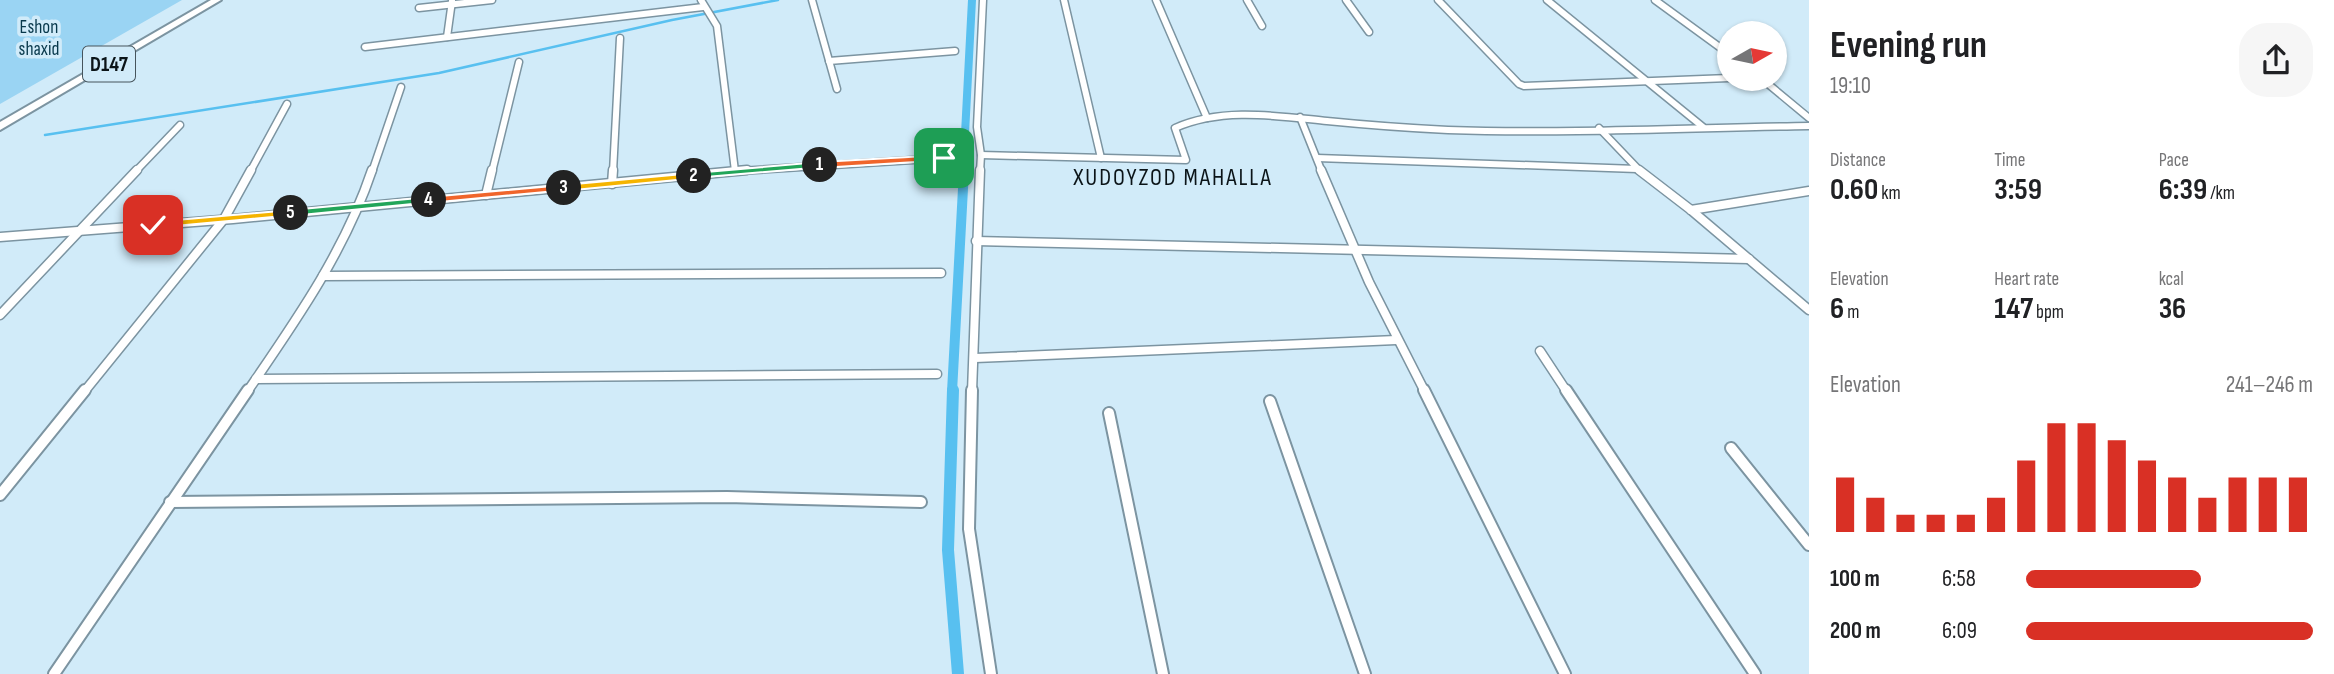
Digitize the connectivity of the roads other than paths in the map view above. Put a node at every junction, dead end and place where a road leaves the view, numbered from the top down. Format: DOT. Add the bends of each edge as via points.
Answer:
graph roads {
  1 [pos="203,0"];
  2 [pos="217,0"];
  3 [pos="492,0"];
  4 [pos="812,0"];
  5 [pos="983,0"];
  6 [pos="1064,0"];
  7 [pos="1156,0"];
  8 [pos="1247,0"];
  9 [pos="1346,0"];
  10 [pos="1438,0"];
  11 [pos="1547,0"];
  12 [pos="1655,0"];
  13 [pos="452,2"];
  14 [pos="419,8"];
  15 [pos="706,9"];
  16 [pos="1262,26"];
  17 [pos="1369,32"];
  18 [pos="447,37"];
  19 [pos="620,38"];
  20 [pos="1717,45"];
  21 [pos="365,47"];
  22 [pos="955,51"];
  23 [pos="830,61"];
  24 [pos="519,62"];
  25 [pos="1717,78"];
  26 [pos="1643,80"];
  27 [pos="401,88"];
  28 [pos="837,89"];
  29 [pos="1776,91"];
  30 [pos="288,104"];
  31 [pos="0,117"];
  32 [pos="1300,117"];
  33 [pos="1207,118"];
  34 [pos="1809,118"];
  35 [pos="180,125"];
  36 [pos="1809,126"];
  37 [pos="0,127"];
  38 [pos="1703,127"];
  39 [pos="1599,128"];
  40 [pos="981,155"];
  41 [pos="944,158"];
  42 [pos="1101,158"];
  43 [pos="1317,158"];
  44 [pos="1637,169"];
  45 [pos="735,171"];
  46 [pos="612,184"];
  47 [pos="1809,191"];
  48 [pos="486,195"];
  49 [pos="360,206"];
  50 [pos="1691,210"];
  51 [pos="224,219"];
  52 [pos="83,230"];
  53 [pos="0,237"];
  54 [pos="976,241"];
  55 [pos="1354,251"];
  56 [pos="1749,259"];
  57 [pos="941,273"];
  58 [pos="323,276"];
  59 [pos="1809,310"];
  60 [pos="0,315"];
  61 [pos="1396,340"];
  62 [pos="1539,351"];
  63 [pos="975,358"];
  64 [pos="937,373"];
  65 [pos="256,379"];
  66 [pos="1270,401"];
  67 [pos="1109,413"];
  68 [pos="1731,448"];
  69 [pos="0,495"];
  70 [pos="170,502"];
  71 [pos="921,502"];
  72 [pos="1809,545"];
  73 [pos="54,674"];
  74 [pos="991,674"];
  75 [pos="1163,674"];
  76 [pos="1365,674"];
  77 [pos="1564,674"];
  78 [pos="1755,674"];
  1 -- 31 [label="main road, D147"];
  2 -- 37 [label="main road, D147"];
  3 -- 13 [label="street"];
  4 -- 23 [label="street"];
  5 -- 40 [label="street" via="977,127"];
  6 -- 42 [label="street"];
  7 -- 33 [label="street"];
  8 -- 16 [label="street"];
  9 -- 17 [label="street"];
  10 -- 26 [label="street" via="1524,86"];
  11 -- 26 [label="street"];
  12 -- 20 [label="street"];
  13 -- 14 [label="street"];
  13 -- 18 [label="street"];
  15 -- 18 [label="street"];
  15 -- 45 [label="street" via="717,26"];
  18 -- 21 [label="street"];
  19 -- 46 [label="street"];
  22 -- 23 [label="street"];
  23 -- 28 [label="street"];
  24 -- 48 [label="street"];
  25 -- 26 [label="street"];
  26 -- 38 [label="street"];
  27 -- 49 [label="street"];
  29 -- 34 [label="street"];
  30 -- 51 [label="street"];
  32 -- 33 [label="street"];
  32 -- 39 [label="street" via="1371,126 1515,131"];
  32 -- 43 [label="street"];
  33 -- 42 [label="street" via="1175,128 1186,160"];
  35 -- 52 [label="street"];
  36 -- 38 [label="street"];
  38 -- 39 [label="street"];
  39 -- 44 [label="street"];
  40 -- 42 [label="street"];
  40 -- 54 [label="street"];
  41 -- 45 [label="street"];
  43 -- 44 [label="street"];
  43 -- 55 [label="street"];
  44 -- 50 [label="street"];
  45 -- 46 [label="street"];
  46 -- 48 [label="street"];
  47 -- 50 [label="street"];
  48 -- 49 [label="street"];
  49 -- 51 [label="street"];
  49 -- 58 [label="street"];
  50 -- 56 [label="street"];
  51 -- 52 [label="street"];
  51 -- 69 [label="street"];
  52 -- 53 [label="street"];
  52 -- 60 [label="street"];
  54 -- 55 [label="street"];
  54 -- 63 [label="street"];
  55 -- 56 [label="street"];
  55 -- 61 [label="street"];
  56 -- 59 [label="street"];
  57 -- 58 [label="street"];
  58 -- 65 [label="street"];
  61 -- 63 [label="street"];
  61 -- 77 [label="street"];
  62 -- 78 [label="street"];
  63 -- 74 [label="street" via="969,529"];
  64 -- 65 [label="street"];
  65 -- 70 [label="street"];
  66 -- 76 [label="street"];
  67 -- 75 [label="street"];
  68 -- 72 [label="street"];
  70 -- 71 [label="street" via="727,497"];
  70 -- 73 [label="street"];
}
